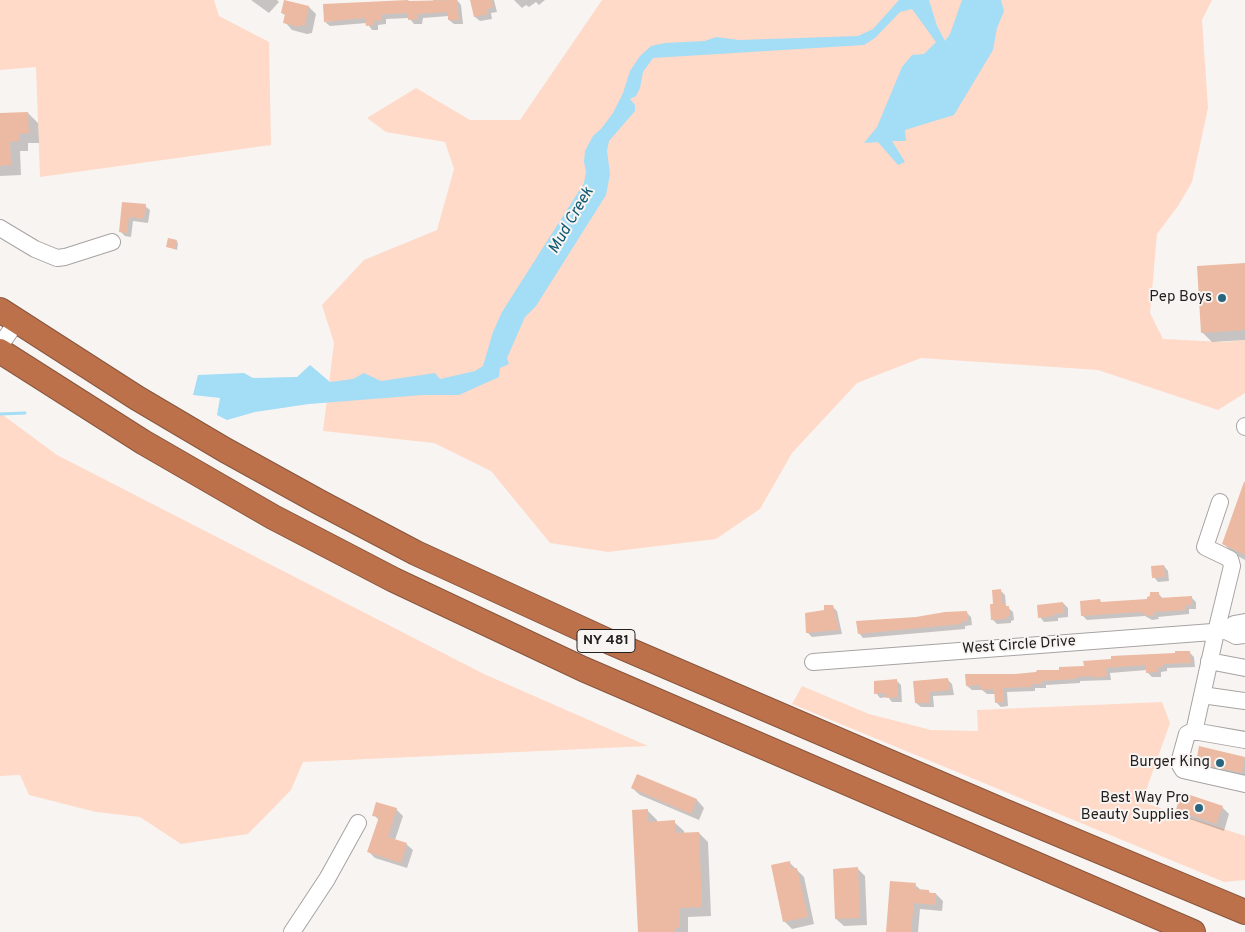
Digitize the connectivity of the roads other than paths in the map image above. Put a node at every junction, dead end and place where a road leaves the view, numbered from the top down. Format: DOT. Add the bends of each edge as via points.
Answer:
graph roads {
  1 [pos="0,228"];
  2 [pos="112,242"];
  3 [pos="8,315"];
  4 [pos="0,346"];
  5 [pos="0,351"];
  6 [pos="1220,502"];
  7 [pos="1228,580"];
  8 [pos="1245,580"];
  9 [pos="1245,622"];
  10 [pos="1221,631"];
  11 [pos="1245,635"];
  12 [pos="1209,661"];
  13 [pos="813,662"];
  14 [pos="1245,668"];
  15 [pos="1202,695"];
  16 [pos="1245,701"];
  17 [pos="1194,732"];
  18 [pos="1245,740"];
  19 [pos="1245,784"];
  20 [pos="358,823"];
  21 [pos="1235,907"];
  22 [pos="292,932"];
  23 [pos="1193,932"];
  1 -- 2 [label="street" via="56,258"];
  3 -- 4 [label="street"];
  3 -- 21 [label="highway, NY 481" via="225,450 416,553 610,642"];
  5 -- 23 [label="highway, NY 481" via="143,442 272,517 394,580 583,669"];
  6 -- 7 [label="street" via="1205,547 1230,559 1232,566"];
  7 -- 8 [label="street"];
  7 -- 10 [label="street"];
  9 -- 10 [label="street, West Circle Drive"];
  10 -- 11 [label="street, West Circle Drive"];
  10 -- 12 [label="street"];
  10 -- 13 [label="street, West Circle Drive"];
  12 -- 14 [label="street"];
  12 -- 15 [label="street"];
  15 -- 16 [label="street"];
  15 -- 17 [label="street"];
  17 -- 18 [label="street"];
  17 -- 19 [label="street" via="1186,734 1180,767"];
  20 -- 22 [label="street"];
}
